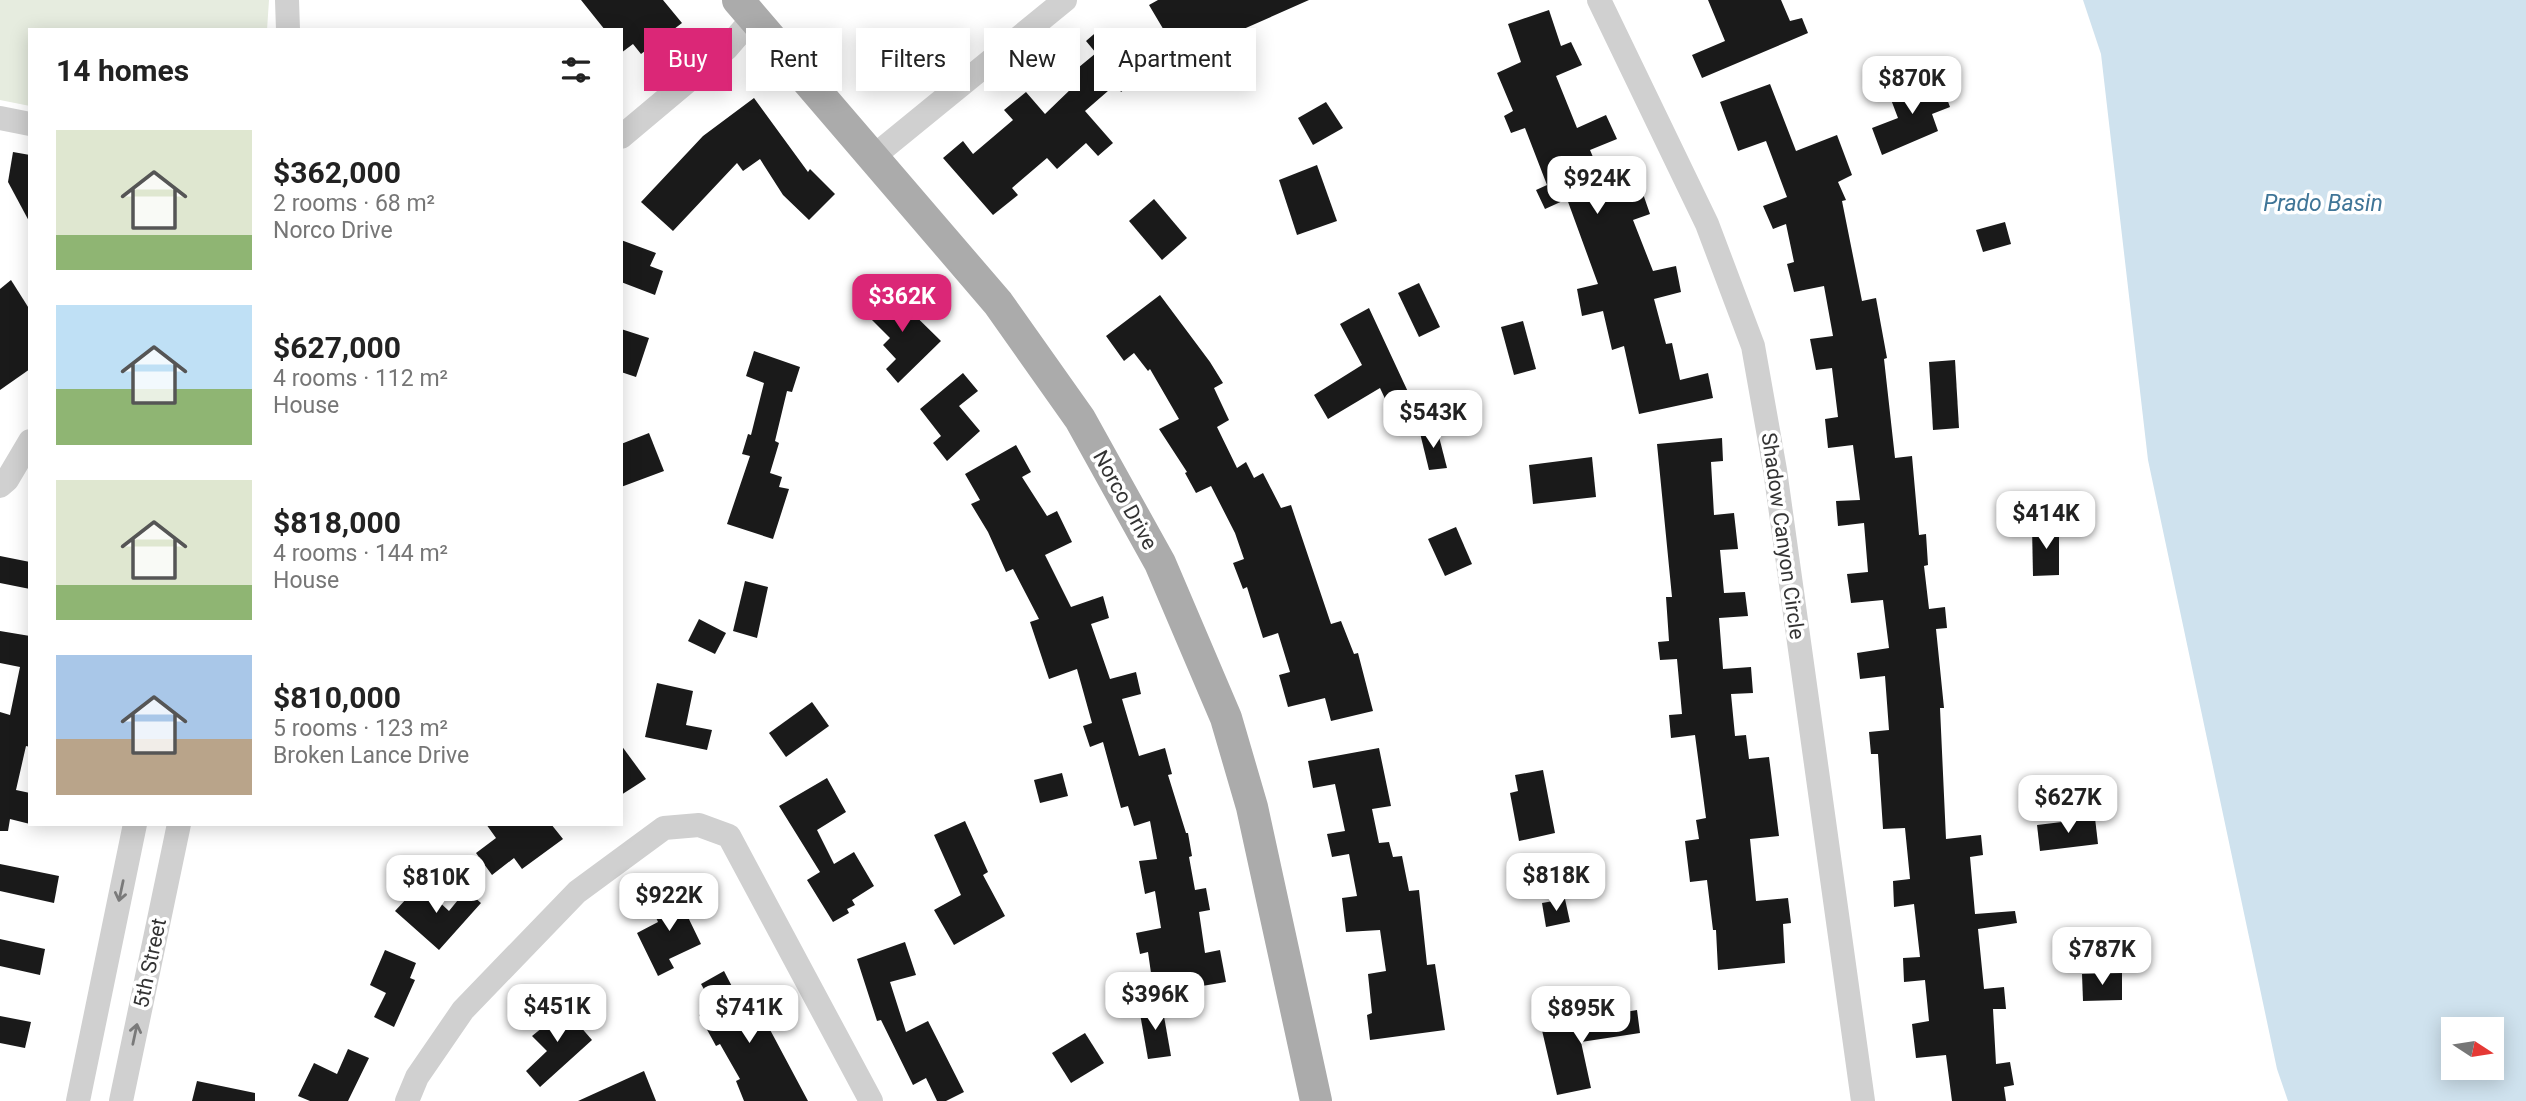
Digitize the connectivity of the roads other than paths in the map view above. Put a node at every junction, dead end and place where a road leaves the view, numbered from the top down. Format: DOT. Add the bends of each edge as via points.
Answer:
graph roads {
  1 [pos="287,0"];
  2 [pos="1065,0"];
  3 [pos="1600,0"];
  4 [pos="745,9"];
  5 [pos="288,28"];
  6 [pos="0,118"];
  7 [pos="28,124"];
  8 [pos="623,135"];
  9 [pos="874,156"];
  10 [pos="28,444"];
  11 [pos="0,486"];
  12 [pos="135,826"];
  13 [pos="179,826"];
  14 [pos="78,1101"];
  15 [pos="121,1101"];
  16 [pos="407,1101"];
  17 [pos="871,1101"];
  18 [pos="1316,1101"];
  19 [pos="1863,1101"];
  1 -- 5 [label="street"];
  2 -- 9 [label="street"];
  3 -- 19 [label="street, Shadow Canyon Circle" via="1707,224 1753,346 1775,470"];
  4 -- 8 [label="street" via="727,48"];
  4 -- 9 [label="main road, Norco Drive"];
  6 -- 7 [label="street"];
  9 -- 18 [label="main road, Norco Drive" via="998,303 1080,419 1160,564 1226,718 1252,807"];
  10 -- 11 [label="street"];
  12 -- 14 [label="street, 5th Street, one-way"];
  15 -- 13 [label="street, 5th Street, one-way"];
  16 -- 17 [label="street" via="417,1077 463,1010 577,892 664,828 699,825 729,836"];
}
